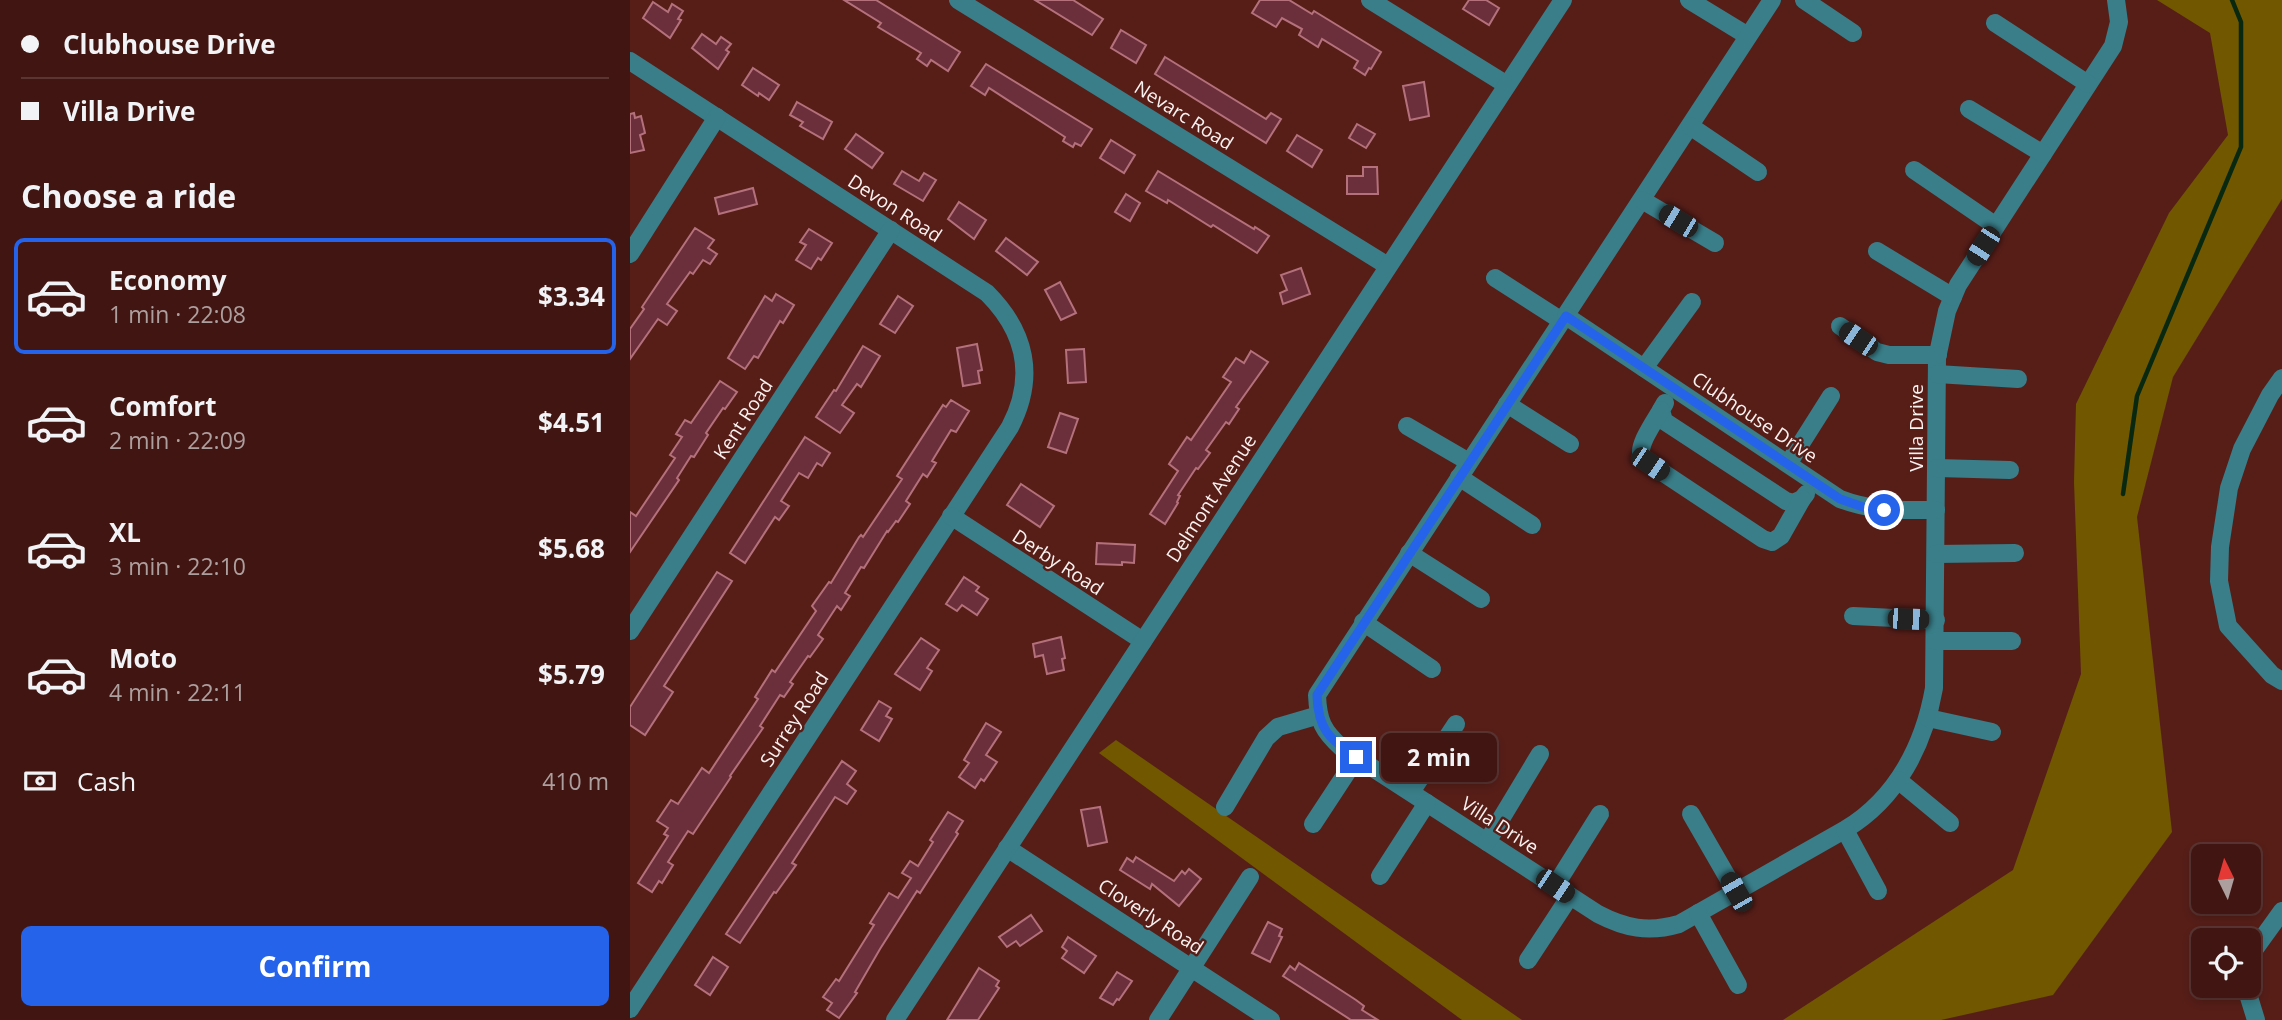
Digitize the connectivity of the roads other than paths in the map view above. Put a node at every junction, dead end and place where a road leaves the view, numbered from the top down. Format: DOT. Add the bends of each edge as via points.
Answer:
graph roads {
  1 [pos="958,0"];
  2 [pos="1370,0"];
  3 [pos="1563,0"];
  4 [pos="1689,0"];
  5 [pos="1804,0"];
  6 [pos="2116,0"];
  7 [pos="1768,1"];
  8 [pos="1995,23"];
  9 [pos="1853,33"];
  10 [pos="1748,36"];
  11 [pos="630,61"];
  12 [pos="2088,84"];
  13 [pos="1507,85"];
  14 [pos="1969,109"];
  15 [pos="718,117"];
  16 [pos="1690,126"];
  17 [pos="2043,154"];
  18 [pos="1914,170"];
  19 [pos="1758,172"];
  20 [pos="1642,200"];
  21 [pos="1996,226"];
  22 [pos="891,230"];
  23 [pos="1715,243"];
  24 [pos="1877,251"];
  25 [pos="630,254"];
  26 [pos="1388,266"];
  27 [pos="1495,278"];
  28 [pos="1953,297"];
  29 [pos="1692,302"];
  30 [pos="1564,318"];
  31 [pos="1840,326"];
  32 [pos="1938,355"];
  33 [pos="1644,368"];
  34 [pos="1937,374"];
  35 [pos="2018,379"];
  36 [pos="2282,379"];
  37 [pos="1674,388"];
  38 [pos="1831,396"];
  39 [pos="1507,404"];
  40 [pos="1661,410"];
  41 [pos="1407,426"];
  42 [pos="1570,444"];
  43 [pos="994,452"];
  44 [pos="1788,464"];
  45 [pos="1937,468"];
  46 [pos="1464,470"];
  47 [pos="2010,470"];
  48 [pos="1815,482"];
  49 [pos="1802,499"];
  50 [pos="1936,510"];
  51 [pos="951,516"];
  52 [pos="1532,525"];
  53 [pos="1409,553"];
  54 [pos="1936,554"];
  55 [pos="2015,554"];
  56 [pos="1481,600"];
  57 [pos="1853,617"];
  58 [pos="1936,620"];
  59 [pos="1363,622"];
  60 [pos="630,631"];
  61 [pos="1143,641"];
  62 [pos="1936,641"];
  63 [pos="2012,641"];
  64 [pos="1433,669"];
  65 [pos="2282,681"];
  66 [pos="1319,715"];
  67 [pos="1928,718"];
  68 [pos="1456,724"];
  69 [pos="1992,732"];
  70 [pos="1540,754"];
  71 [pos="1356,757"];
  72 [pos="1898,780"];
  73 [pos="1411,792"];
  74 [pos="1427,803"];
  75 [pos="1225,807"];
  76 [pos="1600,814"];
  77 [pos="1691,814"];
  78 [pos="1950,823"];
  79 [pos="1312,824"];
  80 [pos="1845,830"];
  81 [pos="1487,842"];
  82 [pos="1007,848"];
  83 [pos="1380,876"];
  84 [pos="1250,877"];
  85 [pos="1563,891"];
  86 [pos="1878,891"];
  87 [pos="1736,892"];
  88 [pos="2282,911"];
  89 [pos="1698,913"];
  90 [pos="1528,960"];
  91 [pos="1192,968"];
  92 [pos="1738,985"];
  93 [pos="630,1009"];
  94 [pos="895,1020"];
  95 [pos="1158,1020"];
  96 [pos="1271,1020"];
  97 [pos="2256,1020"];
  1 -- 26 [label="street, Nevarc Road"];
  2 -- 13 [label="street"];
  3 -- 13 [label="street, Delmont Avenue"];
  4 -- 10 [label="street"];
  5 -- 9 [label="street"];
  6 -- 12 [label="street, Villa Drive" via="2119,22 2113,46"];
  7 -- 10 [label="street"];
  8 -- 12 [label="street"];
  10 -- 16 [label="street"];
  11 -- 15 [label="street, Devon Road"];
  12 -- 17 [label="street, Villa Drive"];
  13 -- 26 [label="street, Delmont Avenue"];
  14 -- 17 [label="street"];
  15 -- 22 [label="street, Devon Road"];
  15 -- 25 [label="street"];
  16 -- 19 [label="street"];
  16 -- 20 [label="street"];
  17 -- 21 [label="street, Villa Drive"];
  18 -- 21 [label="street"];
  20 -- 23 [label="street"];
  20 -- 30 [label="street"];
  21 -- 28 [label="street, Villa Drive"];
  22 -- 43 [label="street, Devon Road" via="987,293 1013,325 1024,358 1023,396"];
  22 -- 60 [label="street, Kent Road"];
  24 -- 28 [label="street"];
  26 -- 61 [label="street, Delmont Avenue"];
  27 -- 30 [label="street, Clubhouse Drive"];
  28 -- 32 [label="street, Villa Drive"];
  29 -- 33 [label="street"];
  30 -- 33 [label="street, Clubhouse Drive"];
  30 -- 39 [label="street"];
  31 -- 32 [label="street" via="1877,352"];
  32 -- 34 [label="street, Villa Drive"];
  33 -- 37 [label="street, Clubhouse Drive"];
  34 -- 35 [label="street"];
  34 -- 45 [label="street, Villa Drive"];
  36 -- 65 [label="street" via="2242,449 2229,488 2219,581 2228,626"];
  37 -- 40 [label="street"];
  37 -- 44 [label="street, Clubhouse Drive"];
  38 -- 44 [label="street"];
  39 -- 42 [label="street"];
  39 -- 46 [label="street"];
  40 -- 49 [label="street" via="1664,421 1786,500"];
  40 -- 49 [label="street" via="1643,442 1642,456 1763,539 1772,542 1781,536"];
  41 -- 46 [label="street"];
  43 -- 51 [label="street, Surrey Road"];
  44 -- 48 [label="street, Clubhouse Drive"];
  45 -- 47 [label="street"];
  45 -- 50 [label="street, Villa Drive"];
  46 -- 52 [label="street"];
  46 -- 53 [label="street"];
  48 -- 49 [label="street"];
  48 -- 50 [label="street, Clubhouse Drive" via="1840,499 1866,508"];
  50 -- 54 [label="street, Villa Drive"];
  51 -- 61 [label="street, Derby Road"];
  51 -- 93 [label="street, Surrey Road"];
  53 -- 56 [label="street"];
  53 -- 59 [label="street"];
  54 -- 55 [label="street"];
  54 -- 58 [label="street, Villa Drive"];
  57 -- 58 [label="street"];
  58 -- 62 [label="street, Villa Drive"];
  59 -- 64 [label="street"];
  59 -- 66 [label="street" via="1317,695"];
  61 -- 82 [label="street, Delmont Avenue"];
  62 -- 63 [label="street"];
  62 -- 67 [label="street, Villa Drive"];
  66 -- 71 [label="street, Villa Drive" via="1328,736"];
  66 -- 75 [label="street" via="1278,727 1266,738"];
  67 -- 69 [label="street"];
  67 -- 72 [label="street, Villa Drive"];
  68 -- 73 [label="street"];
  70 -- 81 [label="street"];
  71 -- 73 [label="street, Villa Drive"];
  71 -- 79 [label="street"];
  72 -- 78 [label="street"];
  72 -- 80 [label="street, Villa Drive" via="1860,821"];
  73 -- 74 [label="street, Villa Drive"];
  74 -- 81 [label="street, Villa Drive"];
  74 -- 83 [label="street"];
  76 -- 85 [label="street"];
  77 -- 87 [label="street"];
  80 -- 86 [label="street"];
  80 -- 87 [label="street, Villa Drive"];
  81 -- 85 [label="street, Villa Drive"];
  82 -- 91 [label="street, Cloverly Road"];
  82 -- 94 [label="street, Delmont Avenue"];
  84 -- 91 [label="street"];
  85 -- 89 [label="street, Villa Drive" via="1598,914 1638,929 1663,929"];
  85 -- 90 [label="street"];
  87 -- 89 [label="street, Villa Drive"];
  88 -- 97 [label="street" via="2253,950 2248,994"];
  89 -- 92 [label="street"];
  91 -- 95 [label="street"];
  91 -- 96 [label="street, Cloverly Road"];
}
